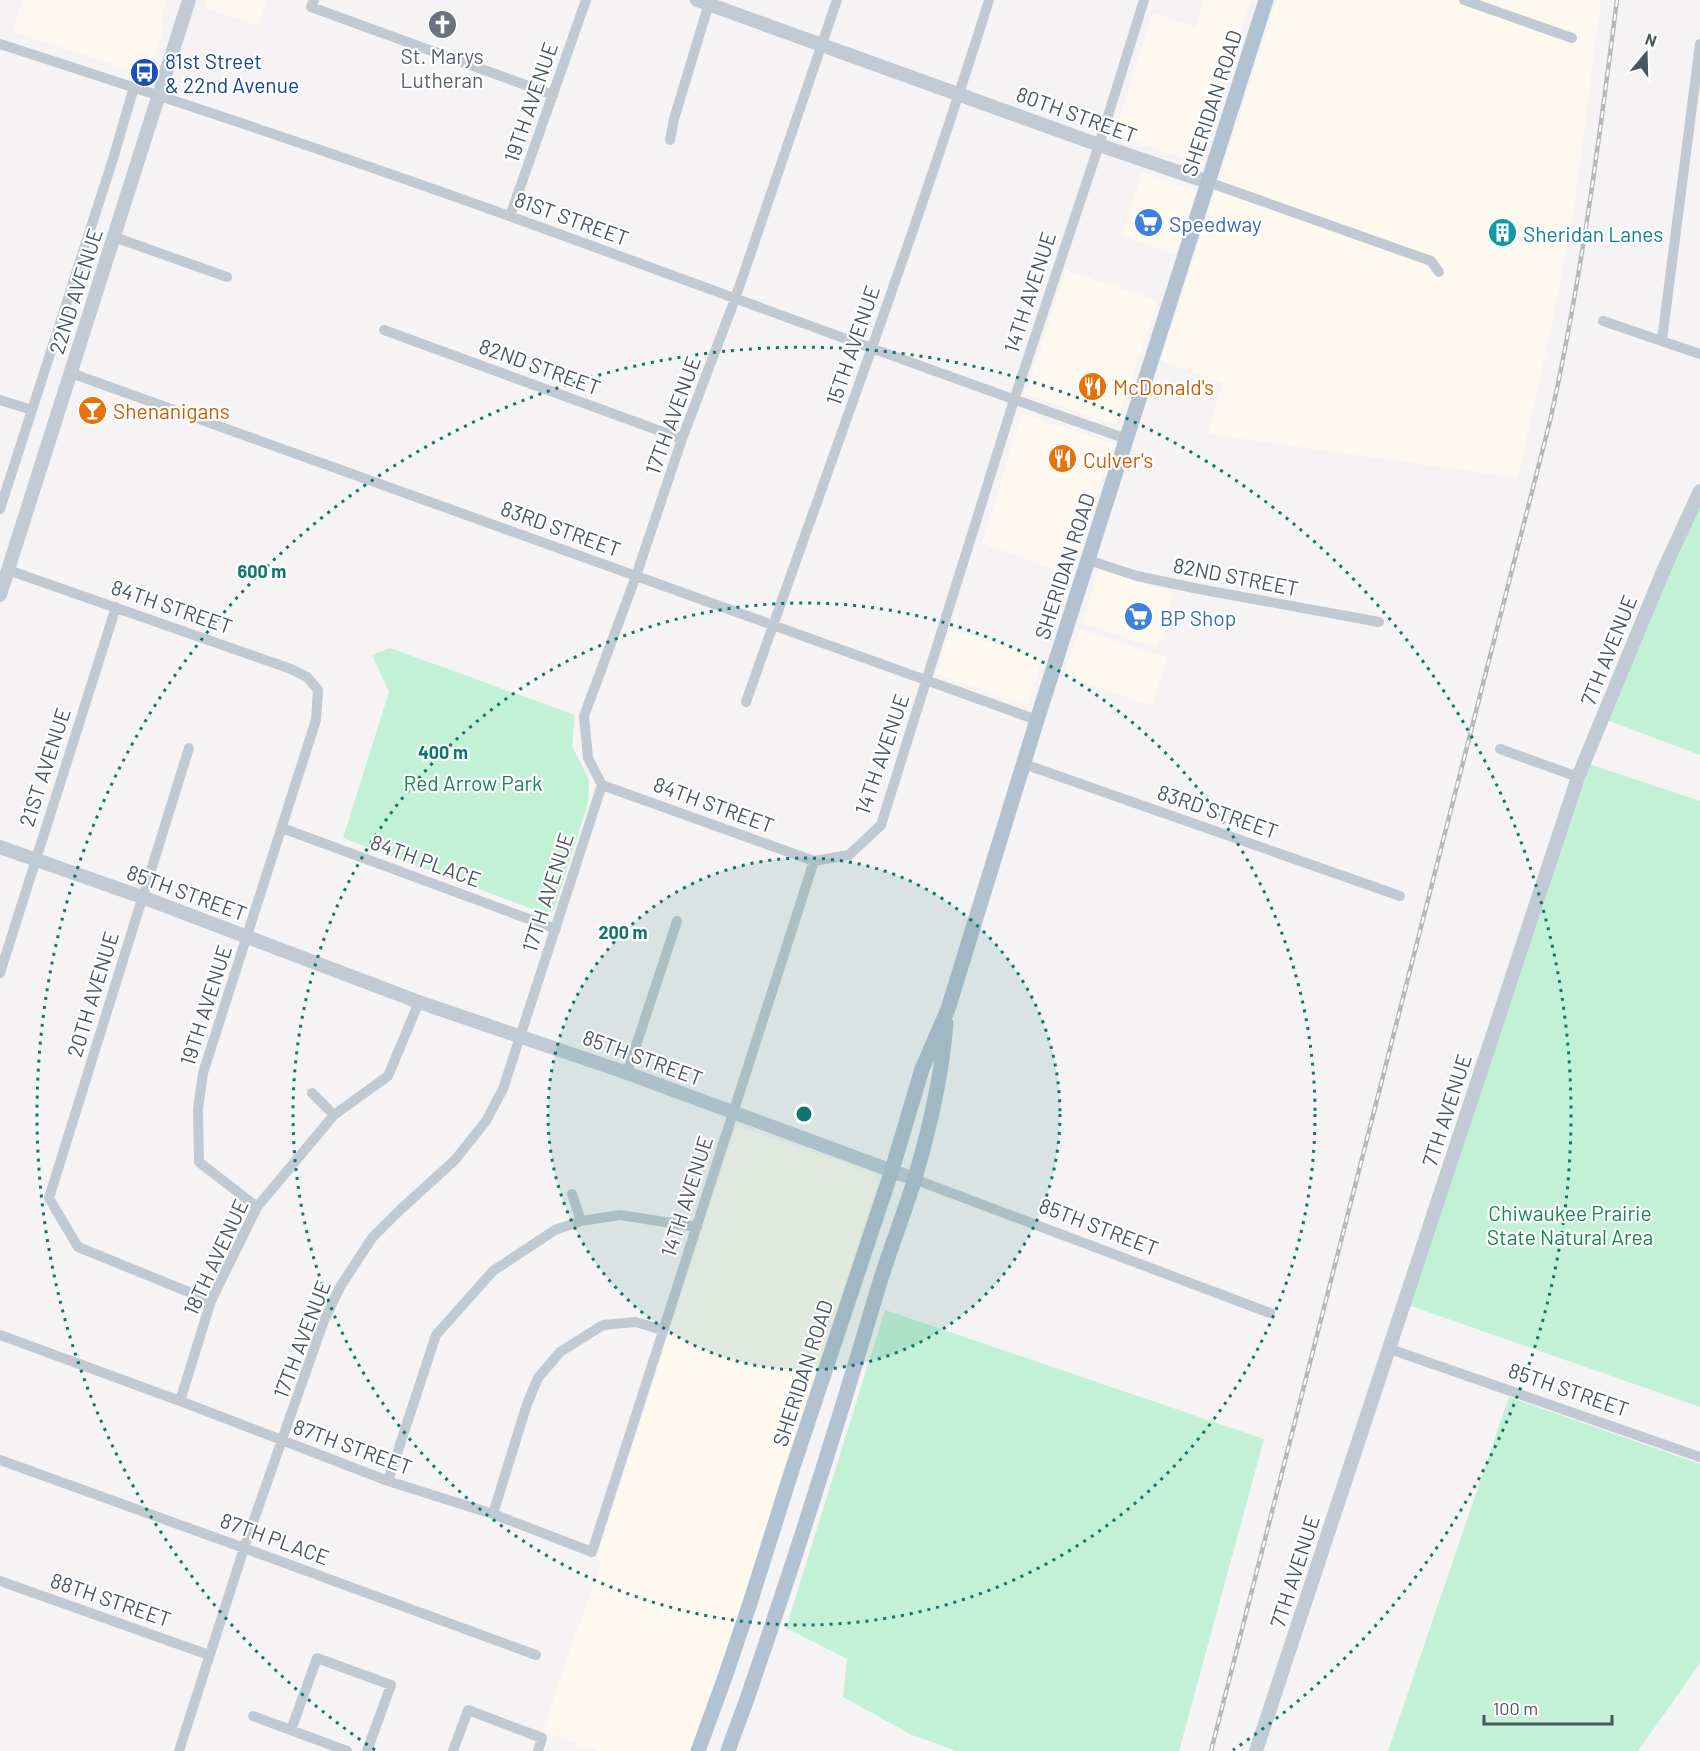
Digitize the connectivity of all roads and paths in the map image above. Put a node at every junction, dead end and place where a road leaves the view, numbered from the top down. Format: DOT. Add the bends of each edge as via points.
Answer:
graph roads {
  1 [pos="189,0"];
  2 [pos="586,0"];
  3 [pos="837,0"];
  4 [pos="989,0"];
  5 [pos="1144,0"];
  6 [pos="1266,0"];
  7 [pos="1464,0"];
  8 [pos="705,2"];
  9 [pos="313,4"];
  10 [pos="1572,38"];
  11 [pos="0,44"];
  12 [pos="1700,44"];
  13 [pos="822,45"];
  14 [pos="1698,78"];
  15 [pos="134,87"];
  16 [pos="959,94"];
  17 [pos="553,95"];
  18 [pos="160,96"];
  19 [pos="670,140"];
  20 [pos="1099,145"];
  21 [pos="1208,182"];
  22 [pos="510,216"];
  23 [pos="114,237"];
  24 [pos="1438,272"];
  25 [pos="227,277"];
  26 [pos="735,299"];
  27 [pos="1603,321"];
  28 [pos="384,330"];
  29 [pos="1662,340"];
  30 [pos="872,348"];
  31 [pos="1700,354"];
  32 [pos="71,373"];
  33 [pos="0,400"];
  34 [pos="1014,400"];
  35 [pos="32,410"];
  36 [pos="682,439"];
  37 [pos="1127,439"];
  38 [pos="1700,491"];
  39 [pos="0,509"];
  40 [pos="1088,560"];
  41 [pos="8,570"];
  42 [pos="636,576"];
  43 [pos="0,595"];
  44 [pos="116,607"];
  45 [pos="1379,622"];
  46 [pos="773,625"];
  47 [pos="926,680"];
  48 [pos="318,690"];
  49 [pos="746,702"];
  50 [pos="1037,720"];
  51 [pos="189,748"];
  52 [pos="1500,749"];
  53 [pos="1024,764"];
  54 [pos="1578,777"];
  55 [pos="602,785"];
  56 [pos="282,828"];
  57 [pos="0,847"];
  58 [pos="35,859"];
  59 [pos="814,861"];
  60 [pos="1400,896"];
  61 [pos="142,897"];
  62 [pos="677,921"];
  63 [pos="556,929"];
  64 [pos="248,937"];
  65 [pos="0,973"];
  66 [pos="419,1002"];
  67 [pos="948,1009"];
  68 [pos="521,1036"];
  69 [pos="627,1073"];
  70 [pos="312,1093"];
  71 [pos="734,1112"];
  72 [pos="334,1115"];
  73 [pos="892,1170"];
  74 [pos="914,1179"];
  75 [pos="572,1194"];
  76 [pos="257,1207"];
  77 [pos="580,1221"];
  78 [pos="697,1227"];
  79 [pos="211,1300"];
  80 [pos="1270,1313"];
  81 [pos="662,1330"];
  82 [pos="0,1335"];
  83 [pos="1390,1349"];
  84 [pos="180,1401"];
  85 [pos="283,1441"];
  86 [pos="1700,1457"];
  87 [pos="0,1460"];
  88 [pos="388,1481"];
  89 [pos="493,1514"];
  90 [pos="244,1548"];
  91 [pos="592,1552"];
  92 [pos="0,1581"];
  93 [pos="209,1655"];
  94 [pos="536,1656"];
  95 [pos="253,1716"];
  96 [pos="291,1730"];
  97 [pos="178,1751"];
  98 [pos="347,1751"];
  99 [pos="368,1751"];
  100 [pos="453,1751"];
  101 [pos="538,1751"];
  102 [pos="698,1751"];
  103 [pos="728,1751"];
  104 [pos="1256,1751"];
  1 -- 18 [label="street, 22ND AVENUE"];
  2 -- 17 [label="street, 19TH AVENUE"];
  3 -- 13 [label="street, 17TH AVENUE"];
  4 -- 16 [label="street, 15TH AVENUE"];
  5 -- 20 [label="street, 14TH AVENUE"];
  6 -- 21 [label="main road, SHERIDAN ROAD"];
  7 -- 10 [label="street"];
  8 -- 13 [label="street, 80TH STREET"];
  8 -- 19 [label="street"];
  9 -- 17 [label="street"];
  11 -- 15 [label="street, 81ST STREET"];
  12 -- 14 [label="street"];
  13 -- 16 [label="street, 80TH STREET"];
  13 -- 26 [label="street, 17TH AVENUE"];
  14 -- 29 [label="street"];
  15 -- 18 [label="street, 81ST STREET"];
  15 -- 35 [label="street"];
  16 -- 20 [label="street, 80TH STREET"];
  16 -- 30 [label="street, 15TH AVENUE"];
  17 -- 22 [label="street, 19TH AVENUE"];
  18 -- 22 [label="street, 81ST STREET"];
  18 -- 23 [label="street, 22ND AVENUE"];
  20 -- 21 [label="street, 80TH STREET"];
  20 -- 34 [label="street, 14TH AVENUE"];
  21 -- 24 [label="street, 80TH STREET" via="1431,261"];
  21 -- 37 [label="main road, SHERIDAN ROAD"];
  22 -- 26 [label="street, 81ST STREET"];
  23 -- 25 [label="street"];
  23 -- 32 [label="street, 22ND AVENUE"];
  26 -- 30 [label="street, 81ST STREET"];
  26 -- 36 [label="street, 17TH AVENUE"];
  27 -- 29 [label="street"];
  28 -- 36 [label="street, 82ND STREET"];
  29 -- 31 [label="street"];
  30 -- 34 [label="street, 81ST STREET"];
  30 -- 46 [label="street, 15TH AVENUE"];
  32 -- 41 [label="street, 22ND AVENUE"];
  32 -- 42 [label="street, 83RD STREET"];
  33 -- 35 [label="street"];
  34 -- 37 [label="street, 81ST STREET"];
  34 -- 47 [label="street, 14TH AVENUE"];
  35 -- 39 [label="street"];
  36 -- 42 [label="street, 17TH AVENUE"];
  37 -- 40 [label="main road, SHERIDAN ROAD"];
  38 -- 54 [label="street, 7TH AVENUE"];
  40 -- 45 [label="street, 82ND STREET" via="1137,576"];
  40 -- 50 [label="main road, SHERIDAN ROAD"];
  41 -- 43 [label="street, 22ND AVENUE"];
  41 -- 44 [label="street, 84TH STREET"];
  42 -- 46 [label="street, 83RD STREET"];
  42 -- 55 [label="street, 17TH AVENUE" via="584,716 588,758"];
  44 -- 48 [label="street, 84TH STREET" via="291,669 307,677"];
  44 -- 58 [label="street, 21ST AVENUE"];
  46 -- 47 [label="street, 83RD STREET"];
  46 -- 49 [label="street, 15TH AVENUE"];
  47 -- 50 [label="street, 83RD STREET"];
  47 -- 59 [label="street, 14TH AVENUE" via="881,825 849,855"];
  48 -- 56 [label="street, 19TH AVENUE" via="316,720"];
  50 -- 53 [label="main road, SHERIDAN ROAD"];
  51 -- 61 [label="street, 20TH AVENUE"];
  52 -- 54 [label="street"];
  53 -- 60 [label="street, 83RD STREET"];
  53 -- 67 [label="main road, SHERIDAN ROAD"];
  54 -- 83 [label="street, 7TH AVENUE"];
  55 -- 59 [label="street, 84TH STREET"];
  55 -- 63 [label="street, 17TH AVENUE"];
  56 -- 63 [label="street, 84TH PLACE"];
  56 -- 64 [label="street, 19TH AVENUE"];
  57 -- 58 [label="street, 85TH STREET"];
  58 -- 61 [label="street, 85TH STREET"];
  58 -- 65 [label="street, 21ST AVENUE"];
  59 -- 71 [label="street, 14TH AVENUE"];
  61 -- 64 [label="street, 85TH STREET"];
  61 -- 79 [label="street, 20TH AVENUE" via="49,1198 78,1247"];
  62 -- 69 [label="street"];
  63 -- 68 [label="street, 17TH AVENUE"];
  64 -- 66 [label="street, 85TH STREET"];
  64 -- 76 [label="street, 19TH AVENUE" via="203,1073 198,1109 199,1162"];
  66 -- 68 [label="street, 85TH STREET"];
  66 -- 72 [label="street, 18TH AVENUE" via="388,1076"];
  67 -- 73 [label="main road, SHERIDAN ROAD" via="922,1070"];
  67 -- 74 [label="main road, SHERIDAN ROAD" via="944,1055"];
  68 -- 69 [label="street, 85TH STREET"];
  68 -- 85 [label="street, 17TH AVENUE" via="503,1089 486,1121 455,1160 372,1238 340,1287"];
  69 -- 71 [label="street, 85TH STREET"];
  70 -- 72 [label="street"];
  71 -- 73 [label="street, 85TH STREET"];
  71 -- 78 [label="street, 14TH AVENUE"];
  72 -- 76 [label="street, 18TH AVENUE"];
  73 -- 74 [label="street, 85TH STREET"];
  73 -- 102 [label="main road, SHERIDAN ROAD"];
  74 -- 80 [label="street, 85TH STREET"];
  74 -- 103 [label="main road, SHERIDAN ROAD" via="812,1506"];
  75 -- 77 [label="street"];
  76 -- 79 [label="street, 18TH AVENUE"];
  77 -- 78 [label="street" via="620,1215"];
  77 -- 88 [label="street" via="555,1230 493,1271 436,1335"];
  78 -- 81 [label="street, 14TH AVENUE"];
  79 -- 84 [label="street, 18TH AVENUE"];
  81 -- 89 [label="street" via="636,1322 603,1325 560,1352 534,1387"];
  81 -- 91 [label="street, 14TH AVENUE"];
  82 -- 84 [label="street, 87TH STREET"];
  83 -- 86 [label="street, 85TH STREET"];
  83 -- 104 [label="street, 7TH AVENUE"];
  84 -- 85 [label="street, 87TH STREET"];
  85 -- 88 [label="street, 87TH STREET"];
  85 -- 90 [label="street, 17TH AVENUE"];
  87 -- 90 [label="street, 87TH PLACE"];
  88 -- 89 [label="street, 87TH STREET"];
  89 -- 91 [label="street, 87TH STREET"];
  90 -- 93 [label="street, 17TH AVENUE"];
  90 -- 94 [label="street, 87TH PLACE"];
  92 -- 93 [label="street, 88TH STREET"];
  93 -- 97 [label="street, 17TH AVENUE"];
  95 -- 96 [label="street"];
  96 -- 98 [label="street"];
  96 -- 99 [label="street" via="316,1658 391,1685"];
  100 -- 101 [label="street" via="468,1710 542,1738"];
}
